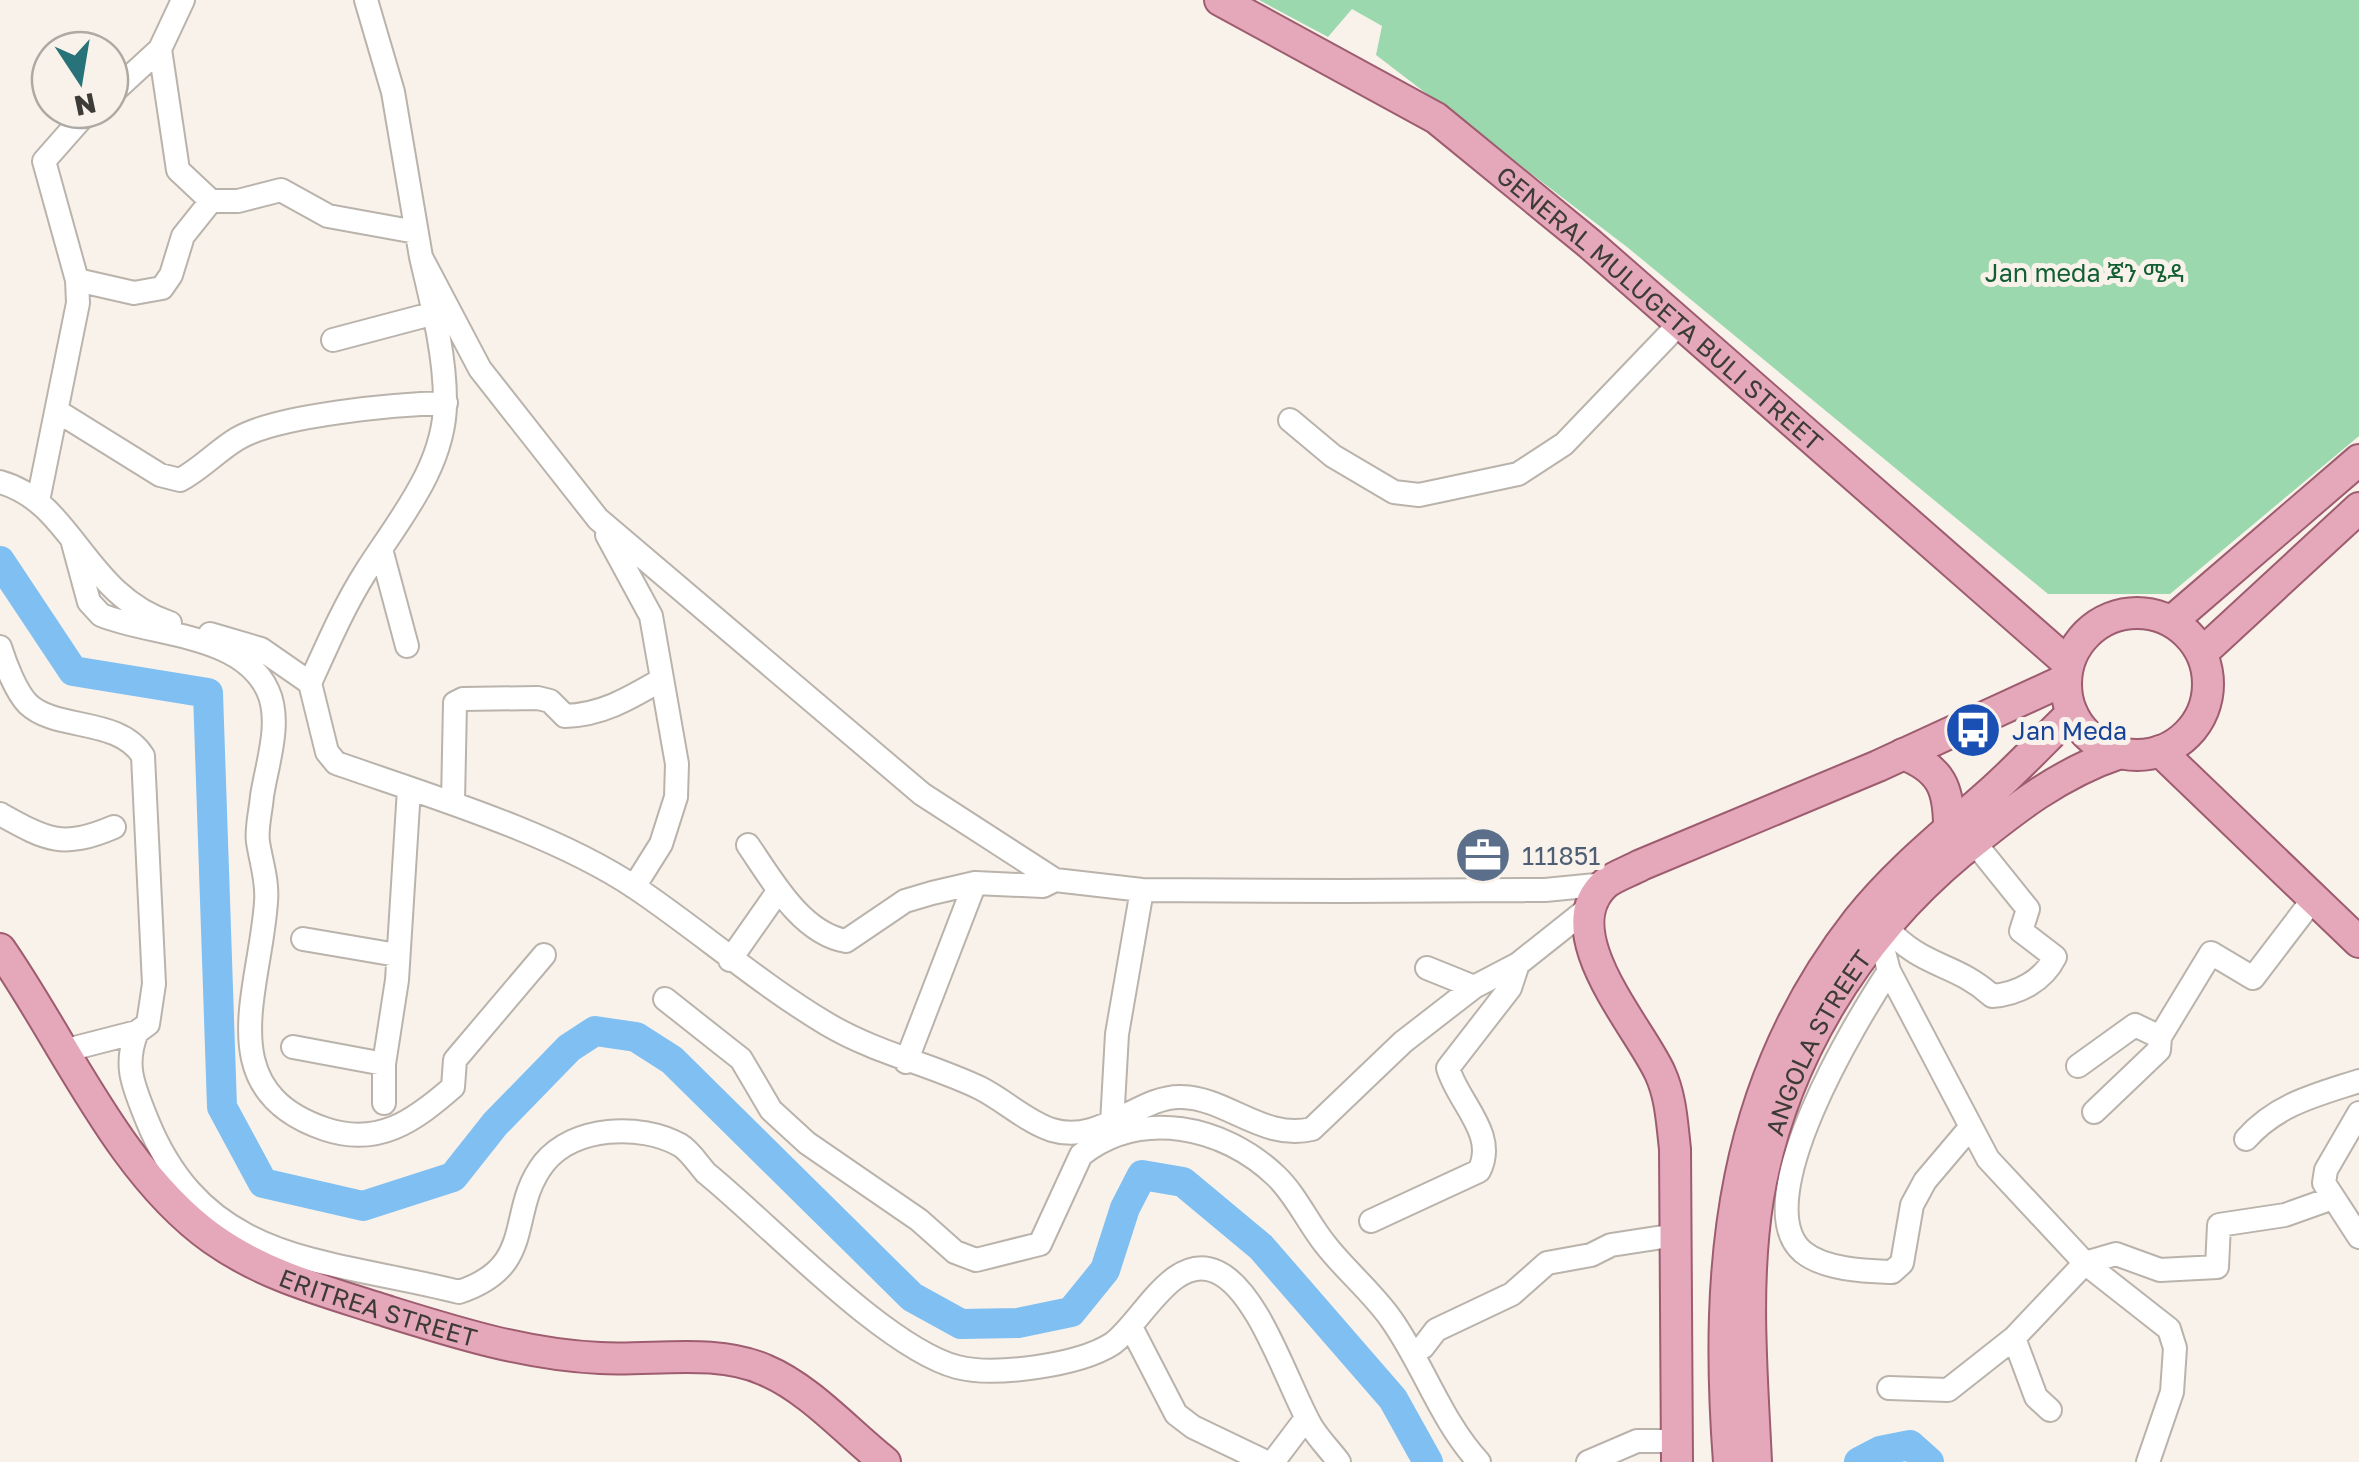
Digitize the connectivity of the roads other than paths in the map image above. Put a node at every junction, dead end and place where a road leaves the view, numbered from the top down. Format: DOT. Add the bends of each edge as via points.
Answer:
graph roads {
  1 [pos="183,0"];
  2 [pos="366,0"];
  3 [pos="1220,0"];
  4 [pos="160,50"];
  5 [pos="130,77"];
  6 [pos="71,130"];
  7 [pos="212,201"];
  8 [pos="416,232"];
  9 [pos="421,257"];
  10 [pos="77,280"];
  11 [pos="435,314"];
  12 [pos="1680,324"];
  13 [pos="333,340"];
  14 [pos="446,402"];
  15 [pos="56,411"];
  16 [pos="1290,420"];
  17 [pos="2352,479"];
  18 [pos="0,482"];
  19 [pos="38,500"];
  20 [pos="2359,508"];
  21 [pos="598,519"];
  22 [pos="73,542"];
  23 [pos="381,549"];
  24 [pos="2172,622"];
  25 [pos="0,646"];
  26 [pos="407,646"];
  27 [pos="2202,653"];
  28 [pos="2067,671"];
  29 [pos="661,680"];
  30 [pos="310,684"];
  31 [pos="2072,714"];
  32 [pos="2160,751"];
  33 [pos="2120,753"];
  34 [pos="1903,754"];
  35 [pos="408,788"];
  36 [pos="453,802"];
  37 [pos="0,814"];
  38 [pos="114,827"];
  39 [pos="1962,834"];
  40 [pos="748,845"];
  41 [pos="1055,880"];
  42 [pos="975,883"];
  43 [pos="634,886"];
  44 [pos="778,890"];
  45 [pos="1142,890"];
  46 [pos="1598,895"];
  47 [pos="2314,898"];
  48 [pos="1882,930"];
  49 [pos="303,939"];
  50 [pos="2359,942"];
  51 [pos="397,955"];
  52 [pos="544,956"];
  53 [pos="730,960"];
  54 [pos="1518,964"];
  55 [pos="6,966"];
  56 [pos="1428,968"];
  57 [pos="1838,970"];
  58 [pos="1889,972"];
  59 [pos="1474,987"];
  60 [pos="665,999"];
  61 [pos="2160,1037"];
  62 [pos="133,1043"];
  63 [pos="292,1047"];
  64 [pos="67,1050"];
  65 [pos="906,1062"];
  66 [pos="384,1064"];
  67 [pos="2078,1066"];
  68 [pos="2359,1081"];
  69 [pos="384,1103"];
  70 [pos="2094,1112"];
  71 [pos="2359,1114"];
  72 [pos="1112,1123"];
  73 [pos="1969,1129"];
  74 [pos="2246,1140"];
  75 [pos="2330,1199"];
  76 [pos="1371,1221"];
  77 [pos="1676,1234"];
  78 [pos="2359,1238"];
  79 [pos="2085,1263"];
  80 [pos="1131,1327"];
  81 [pos="2014,1338"];
  82 [pos="1423,1347"];
  83 [pos="1889,1388"];
  84 [pos="2050,1410"];
  85 [pos="1304,1421"];
  86 [pos="1677,1451"];
  87 [pos="884,1462"];
  88 [pos="1270,1462"];
  89 [pos="1338,1462"];
  90 [pos="1479,1462"];
  91 [pos="1588,1462"];
  92 [pos="1729,1462"];
  93 [pos="1756,1462"];
  94 [pos="2148,1462"];
  1 -- 4 [label="street"];
  2 -- 8 [label="street" via="393,92"];
  3 -- 12 [label="main road, GENERAL MULUGETA BULI STREET" via="1436,118"];
  4 -- 5 [label="street"];
  4 -- 7 [label="street" via="178,170"];
  6 -- 10 [label="street" via="44,161"];
  7 -- 8 [label="street" via="238,202 281,190 328,216"];
  7 -- 10 [label="street" via="183,236 162,288 134,293"];
  8 -- 9 [label="street"];
  9 -- 11 [label="street"];
  9 -- 21 [label="street" via="480,369"];
  10 -- 15 [label="street"];
  11 -- 13 [label="street"];
  11 -- 14 [label="street"];
  12 -- 16 [label="street" via="1564,444 1518,474 1419,495 1394,492 1333,456"];
  12 -- 28 [label="main road, GENERAL MULUGETA BULI STREET"];
  14 -- 15 [label="street" via="266,429 240,437 180,480 160,475"];
  14 -- 23 [label="street" via="438,446"];
  15 -- 19 [label="street"];
  17 -- 24 [label="main road"];
  18 -- 19 [label="street"];
  19 -- 22 [label="street"];
  20 -- 27 [label="main road"];
  21 -- 29 [label="street" via="651,616"];
  21 -- 41 [label="street" via="884,764"];
  22 -- 30 [label="street" via="129,607 261,649"];
  22 -- 52 [label="street" via="90,602 101,615 228,652 247,663 268,690 274,715 257,838 267,894 248,1034 256,1077 273,1102 300,1121 347,1137 374,1136 407,1123 452,1086 455,1060"];
  23 -- 26 [label="street"];
  23 -- 30 [label="street"];
  24 -- 27 [label="main road"];
  24 -- 28 [label="main road" via="2152,614 2108,618 2090,630"];
  25 -- 62 [label="street" via="26,702 129,740 143,756 154,984 148,1024"];
  27 -- 32 [label="main road" via="2208,692 2203,711 2193,728"];
  28 -- 31 [label="main road"];
  28 -- 34 [label="main road"];
  29 -- 36 [label="street" via="585,716 565,716 538,698 463,698 455,703"];
  29 -- 43 [label="street" via="677,764 676,797 650,869"];
  30 -- 35 [label="street" via="327,752 336,763"];
  31 -- 33 [label="main road" via="2092,738"];
  31 -- 39 [label="main road"];
  32 -- 33 [label="main road"];
  32 -- 47 [label="main road"];
  33 -- 39 [label="main road, ANGOLA STREET" via="2060,776"];
  34 -- 39 [label="main road" via="1940,777"];
  34 -- 46 [label="main road"];
  35 -- 36 [label="street"];
  35 -- 51 [label="street"];
  36 -- 43 [label="street"];
  37 -- 38 [label="street" via="60,841"];
  39 -- 48 [label="main road, ANGOLA STREET"];
  39 -- 48 [label="street" via="2028,909 2021,931 2054,956 2049,969 2010,994 1992,996 1972,978 1932,965"];
  39 -- 57 [label="main road" via="1858,921"];
  40 -- 44 [label="street"];
  41 -- 42 [label="street" via="1042,886"];
  41 -- 45 [label="street"];
  42 -- 44 [label="street" via="905,901 846,941 812,925"];
  42 -- 65 [label="street"];
  43 -- 53 [label="street"];
  44 -- 53 [label="street"];
  45 -- 46 [label="street"];
  45 -- 72 [label="street" via="1117,1034"];
  46 -- 54 [label="street"];
  46 -- 77 [label="main road" via="1593,952 1670,1104"];
  47 -- 50 [label="main road"];
  47 -- 61 [label="street" via="2254,978 2211,953"];
  48 -- 57 [label="main road, ANGOLA STREET"];
  48 -- 58 [label="street"];
  49 -- 51 [label="street"];
  51 -- 66 [label="street"];
  53 -- 65 [label="street" via="828,1025"];
  54 -- 59 [label="street"];
  54 -- 76 [label="street" via="1510,988 1448,1068 1485,1140 1479,1171"];
  55 -- 64 [label="main road, ERITREA STREET"];
  56 -- 59 [label="street"];
  57 -- 92 [label="main road" via="1798,1010 1764,1088 1730,1213"];
  57 -- 93 [label="main road, ANGOLA STREET" via="1786,1097 1758,1196 1750,1324"];
  58 -- 73 [label="street"];
  58 -- 73 [label="street" via="1815,1101 1792,1172 1786,1219 1792,1238 1804,1253 1856,1271 1892,1272 1902,1264 1912,1205"];
  59 -- 72 [label="street" via="1403,1042 1312,1129 1296,1133 1250,1122 1185,1096"];
  60 -- 90 [label="street" via="741,1059 772,1110 807,1143 955,1252 976,1260 1040,1244 1082,1155 1092,1147 1140,1128 1181,1126 1241,1149 1278,1177 1326,1245 1391,1318 1462,1444"];
  61 -- 67 [label="street" via="2135,1025"];
  61 -- 70 [label="street" via="2158,1050"];
  62 -- 64 [label="street" via="108,1039"];
  62 -- 80 [label="street" via="129,1075 160,1152 200,1206 239,1236 279,1250 459,1292 477,1286 510,1259 543,1165 574,1140 641,1129 683,1146 902,1341 953,1366 988,1374 1089,1356"];
  63 -- 66 [label="street"];
  64 -- 87 [label="main road, ERITREA STREET" via="131,1160 213,1239 258,1266 300,1286 521,1348 599,1358 735,1361 764,1369"];
  65 -- 72 [label="street" via="984,1090 1050,1130 1072,1133"];
  66 -- 69 [label="street"];
  68 -- 74 [label="street" via="2287,1105"];
  71 -- 75 [label="street" via="2326,1170"];
  73 -- 79 [label="street" via="2006,1182"];
  75 -- 78 [label="street"];
  75 -- 79 [label="street" via="2286,1216 2219,1226 2217,1267 2206,1271 2160,1270 2116,1254"];
  77 -- 82 [label="street" via="1547,1262 1512,1294 1436,1330"];
  77 -- 86 [label="main road"];
  79 -- 81 [label="street"];
  79 -- 94 [label="street" via="2169,1329 2172,1392"];
  80 -- 88 [label="street" via="1176,1414"];
  80 -- 89 [label="street" via="1186,1272 1203,1268 1229,1278 1270,1337 1312,1427"];
  81 -- 83 [label="street" via="1948,1390"];
  81 -- 84 [label="street" via="2036,1397"];
  85 -- 88 [label="street"];
  86 -- 91 [label="street" via="1637,1442"];
}
